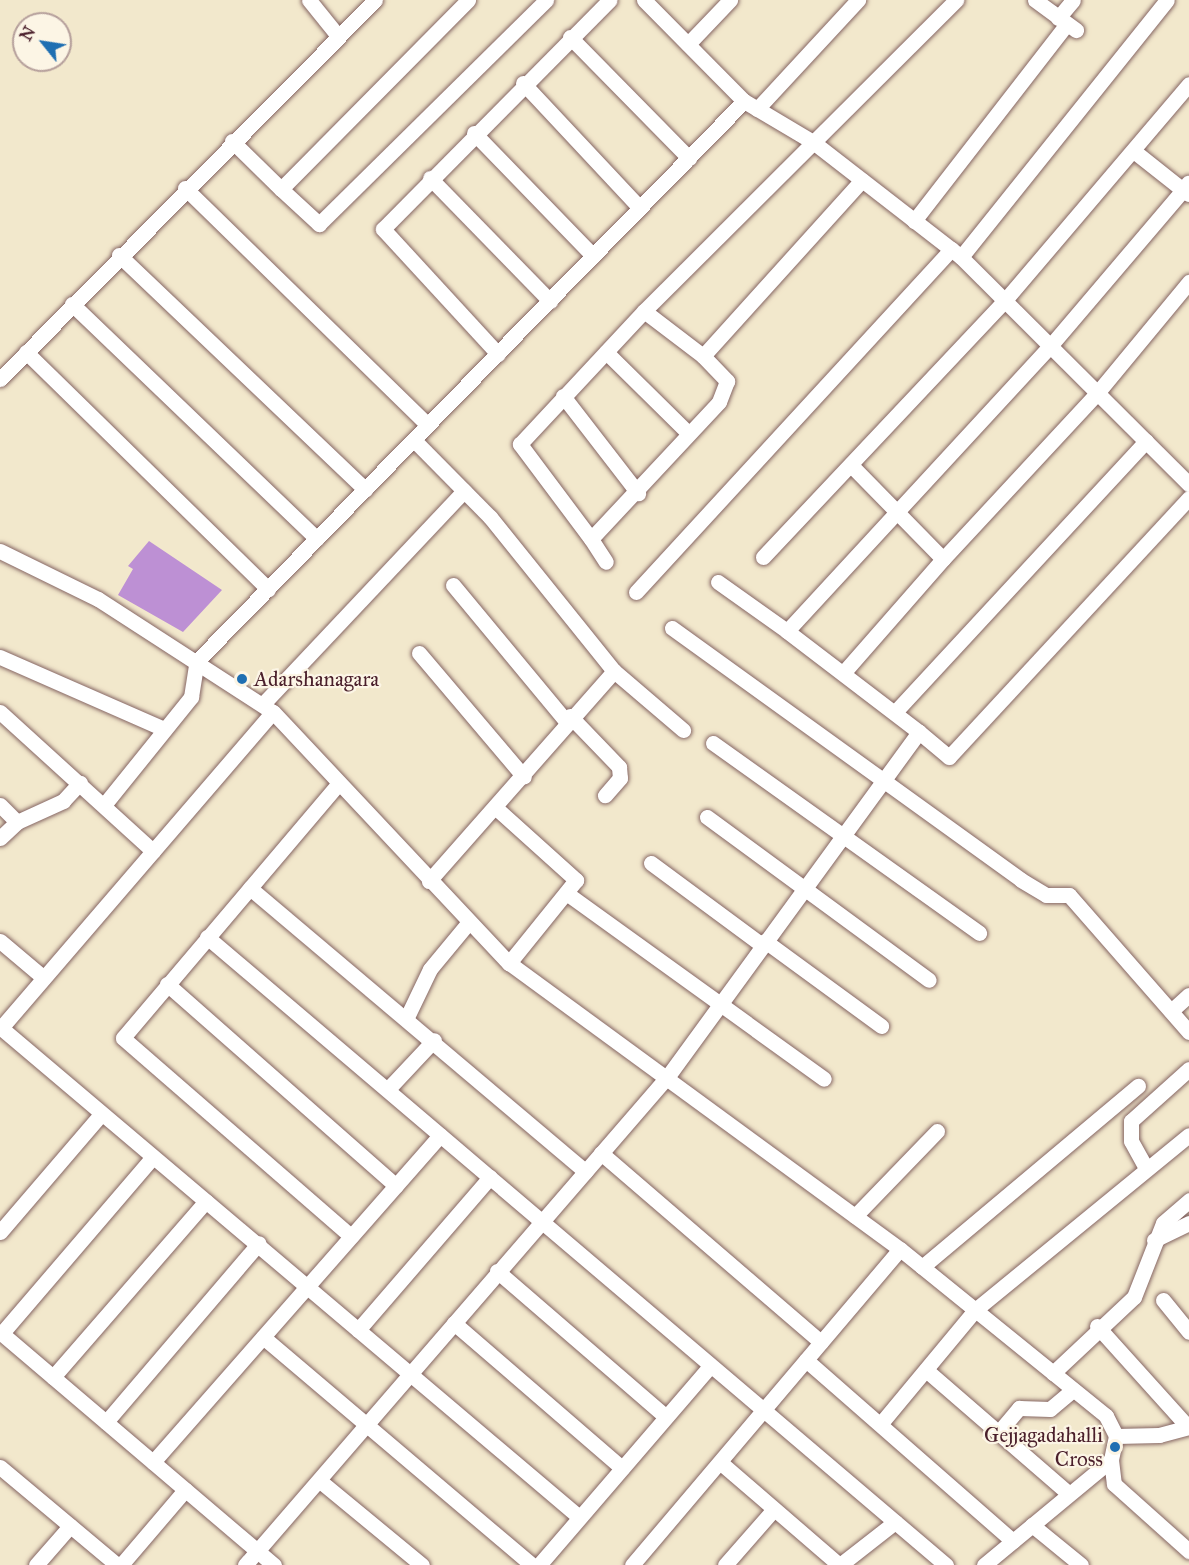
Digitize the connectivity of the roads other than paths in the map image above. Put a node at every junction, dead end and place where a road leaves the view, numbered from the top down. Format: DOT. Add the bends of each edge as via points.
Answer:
graph roads {
  1 [pos="309,0"];
  2 [pos="375,0"];
  3 [pos="468,0"];
  4 [pos="546,0"];
  5 [pos="610,0"];
  6 [pos="644,0"];
  7 [pos="730,0"];
  8 [pos="858,0"];
  9 [pos="956,0"];
  10 [pos="1035,0"];
  11 [pos="1073,0"];
  12 [pos="1167,0"];
  13 [pos="1067,24"];
  14 [pos="339,36"];
  15 [pos="570,37"];
  16 [pos="688,44"];
  17 [pos="523,83"];
  18 [pos="1189,84"];
  19 [pos="750,105"];
  20 [pos="474,133"];
  21 [pos="232,141"];
  22 [pos="813,142"];
  23 [pos="1135,152"];
  24 [pos="688,159"];
  25 [pos="430,178"];
  26 [pos="862,180"];
  27 [pos="185,188"];
  28 [pos="1187,188"];
  29 [pos="281,189"];
  30 [pos="640,208"];
  31 [pos="914,221"];
  32 [pos="956,253"];
  33 [pos="119,255"];
  34 [pos="593,256"];
  35 [pos="1189,282"];
  36 [pos="1006,299"];
  37 [pos="550,301"];
  38 [pos="72,304"];
  39 [pos="644,311"];
  40 [pos="1051,345"];
  41 [pos="26,352"];
  42 [pos="606,352"];
  43 [pos="498,354"];
  44 [pos="703,356"];
  45 [pos="0,379"];
  46 [pos="1098,392"];
  47 [pos="562,396"];
  48 [pos="428,425"];
  49 [pos="688,433"];
  50 [pos="414,440"];
  51 [pos="1146,441"];
  52 [pos="851,465"];
  53 [pos="1189,484"];
  54 [pos="365,489"];
  55 [pos="464,491"];
  56 [pos="638,494"];
  57 [pos="1189,498"];
  58 [pos="896,512"];
  59 [pos="316,539"];
  60 [pos="591,539"];
  61 [pos="0,551"];
  62 [pos="763,557"];
  63 [pos="943,559"];
  64 [pos="606,562"];
  65 [pos="718,582"];
  66 [pos="453,585"];
  67 [pos="268,589"];
  68 [pos="636,592"];
  69 [pos="672,628"];
  70 [pos="787,631"];
  71 [pos="419,653"];
  72 [pos="0,657"];
  73 [pos="197,661"];
  74 [pos="614,671"];
  75 [pos="844,672"];
  76 [pos="268,708"];
  77 [pos="896,711"];
  78 [pos="0,712"];
  79 [pos="568,719"];
  80 [pos="162,728"];
  81 [pos="683,730"];
  82 [pos="920,732"];
  83 [pos="713,743"];
  84 [pos="524,777"];
  85 [pos="882,779"];
  86 [pos="81,783"];
  87 [pos="339,783"];
  88 [pos="605,795"];
  89 [pos="0,805"];
  90 [pos="104,806"];
  91 [pos="496,808"];
  92 [pos="707,817"];
  93 [pos="17,822"];
  94 [pos="843,834"];
  95 [pos="0,838"];
  96 [pos="153,851"];
  97 [pos="651,863"];
  98 [pos="429,881"];
  99 [pos="250,888"];
  100 [pos="803,888"];
  101 [pos="569,895"];
  102 [pos="469,922"];
  103 [pos="979,933"];
  104 [pos="207,937"];
  105 [pos="0,941"];
  106 [pos="763,943"];
  107 [pos="509,963"];
  108 [pos="44,978"];
  109 [pos="929,980"];
  110 [pos="167,984"];
  111 [pos="1189,995"];
  112 [pos="719,1005"];
  113 [pos="1171,1011"];
  114 [pos="408,1017"];
  115 [pos="881,1026"];
  116 [pos="0,1028"];
  117 [pos="1189,1032"];
  118 [pos="434,1040"];
  119 [pos="1189,1069"];
  120 [pos="668,1076"];
  121 [pos="824,1079"];
  122 [pos="1138,1086"];
  123 [pos="388,1089"];
  124 [pos="101,1114"];
  125 [pos="937,1131"];
  126 [pos="1189,1135"];
  127 [pos="440,1136"];
  128 [pos="601,1153"];
  129 [pos="152,1158"];
  130 [pos="1146,1168"];
  131 [pos="585,1171"];
  132 [pos="490,1177"];
  133 [pos="396,1186"];
  134 [pos="1189,1200"];
  135 [pos="206,1201"];
  136 [pos="855,1216"];
  137 [pos="543,1221"];
  138 [pos="1189,1223"];
  139 [pos="0,1232"];
  140 [pos="351,1236"];
  141 [pos="1155,1240"];
  142 [pos="259,1243"];
  143 [pos="900,1249"];
  144 [pos="922,1267"];
  145 [pos="497,1271"];
  146 [pos="308,1285"];
  147 [pos="1163,1300"];
  148 [pos="975,1310"];
  149 [pos="454,1323"];
  150 [pos="1097,1326"];
  151 [pos="358,1330"];
  152 [pos="1,1332"];
  153 [pos="1189,1332"];
  154 [pos="263,1337"];
  155 [pos="821,1342"];
  156 [pos="806,1360"];
  157 [pos="710,1366"];
  158 [pos="926,1370"];
  159 [pos="1053,1373"];
  160 [pos="409,1375"];
  161 [pos="53,1377"];
  162 [pos="1073,1390"];
  163 [pos="764,1413"];
  164 [pos="666,1417"];
  165 [pos="106,1422"];
  166 [pos="882,1422"];
  167 [pos="1189,1427"];
  168 [pos="364,1428"];
  169 [pos="998,1432"];
  170 [pos="1116,1436"];
  171 [pos="1111,1460"];
  172 [pos="153,1462"];
  173 [pos="721,1463"];
  174 [pos="0,1467"];
  175 [pos="622,1468"];
  176 [pos="320,1480"];
  177 [pos="185,1490"];
  178 [pos="1069,1494"];
  179 [pos="774,1509"];
  180 [pos="578,1516"];
  181 [pos="894,1522"];
  182 [pos="1032,1525"];
  183 [pos="70,1526"];
  184 [pos="1013,1541"];
  185 [pos="257,1551"];
  186 [pos="1189,1551"];
  187 [pos="36,1565"];
  188 [pos="119,1565"];
  189 [pos="245,1565"];
  190 [pos="274,1565"];
  191 [pos="422,1565"];
  192 [pos="531,1565"];
  193 [pos="539,1565"];
  194 [pos="632,1565"];
  195 [pos="725,1565"];
  196 [pos="840,1565"];
  197 [pos="946,1565"];
  198 [pos="984,1565"];
  199 [pos="1082,1565"];
  1 -- 14 [label="street"];
  2 -- 14 [label="street"];
  3 -- 29 [label="street"];
  4 -- 29 [label="street" via="319,224"];
  5 -- 15 [label="street"];
  6 -- 16 [label="street"];
  7 -- 16 [label="street"];
  8 -- 19 [label="street"];
  9 -- 22 [label="street"];
  10 -- 13 [label="street"];
  11 -- 13 [label="street"];
  12 -- 32 [label="street"];
  13 -- 31 [label="street"];
  14 -- 21 [label="street"];
  15 -- 17 [label="street"];
  15 -- 24 [label="street"];
  16 -- 19 [label="street"];
  17 -- 20 [label="street"];
  17 -- 30 [label="street"];
  18 -- 23 [label="street"];
  19 -- 22 [label="street"];
  19 -- 24 [label="street"];
  20 -- 25 [label="street"];
  20 -- 34 [label="street"];
  21 -- 27 [label="street"];
  21 -- 29 [label="street"];
  22 -- 26 [label="street"];
  22 -- 39 [label="street"];
  23 -- 28 [label="street"];
  23 -- 36 [label="street"];
  24 -- 30 [label="street"];
  25 -- 37 [label="street"];
  25 -- 43 [label="street" via="383,229"];
  26 -- 31 [label="street"];
  26 -- 44 [label="street"];
  27 -- 33 [label="street"];
  27 -- 48 [label="street"];
  28 -- 40 [label="street"];
  30 -- 34 [label="street"];
  31 -- 32 [label="street"];
  32 -- 36 [label="street"];
  32 -- 68 [label="street"];
  33 -- 38 [label="street"];
  33 -- 54 [label="street"];
  34 -- 37 [label="street"];
  35 -- 46 [label="street"];
  36 -- 40 [label="street"];
  36 -- 52 [label="street"];
  37 -- 43 [label="street"];
  38 -- 41 [label="street"];
  38 -- 59 [label="street"];
  39 -- 42 [label="street"];
  39 -- 44 [label="street"];
  40 -- 46 [label="street"];
  40 -- 58 [label="street"];
  41 -- 45 [label="street"];
  41 -- 67 [label="street"];
  42 -- 47 [label="street"];
  42 -- 49 [label="street"];
  43 -- 48 [label="street"];
  44 -- 49 [label="street" via="728,381 719,402"];
  46 -- 51 [label="street"];
  46 -- 63 [label="street"];
  47 -- 56 [label="street"];
  47 -- 60 [label="street" via="520,444"];
  48 -- 50 [label="street"];
  49 -- 56 [label="street"];
  50 -- 54 [label="street"];
  50 -- 55 [label="street"];
  51 -- 53 [label="street"];
  51 -- 77 [label="street"];
  52 -- 58 [label="street"];
  52 -- 62 [label="street"];
  54 -- 59 [label="street"];
  55 -- 74 [label="street"];
  55 -- 76 [label="street"];
  56 -- 60 [label="street"];
  57 -- 82 [label="street" via="949,757"];
  58 -- 63 [label="street"];
  58 -- 70 [label="street"];
  59 -- 67 [label="street"];
  60 -- 64 [label="street"];
  61 -- 73 [label="street" via="11,561 98,599"];
  63 -- 75 [label="street"];
  65 -- 70 [label="street"];
  66 -- 79 [label="street"];
  67 -- 73 [label="street"];
  69 -- 85 [label="street"];
  70 -- 75 [label="street"];
  71 -- 84 [label="street"];
  72 -- 80 [label="street"];
  73 -- 76 [label="street"];
  73 -- 80 [label="street" via="191,697"];
  74 -- 79 [label="street"];
  74 -- 81 [label="street"];
  75 -- 77 [label="street"];
  76 -- 87 [label="street"];
  76 -- 96 [label="street"];
  77 -- 82 [label="street"];
  78 -- 86 [label="street"];
  79 -- 84 [label="street"];
  79 -- 88 [label="street" via="619,767 620,778"];
  80 -- 90 [label="street"];
  82 -- 85 [label="street"];
  83 -- 94 [label="street"];
  84 -- 91 [label="street"];
  85 -- 94 [label="street"];
  85 -- 113 [label="street" via="1037,890 1069,895"];
  86 -- 90 [label="street"];
  86 -- 93 [label="street" via="63,801"];
  87 -- 98 [label="street"];
  87 -- 99 [label="street"];
  89 -- 93 [label="street"];
  90 -- 96 [label="street"];
  91 -- 98 [label="street"];
  91 -- 101 [label="street" via="576,880"];
  92 -- 100 [label="street"];
  93 -- 95 [label="street"];
  94 -- 100 [label="street"];
  94 -- 103 [label="street"];
  96 -- 108 [label="street"];
  97 -- 106 [label="street"];
  98 -- 102 [label="street"];
  99 -- 104 [label="street"];
  99 -- 114 [label="street"];
  100 -- 106 [label="street"];
  100 -- 109 [label="street"];
  101 -- 107 [label="street"];
  101 -- 112 [label="street"];
  102 -- 107 [label="street"];
  102 -- 114 [label="street" via="430,969"];
  104 -- 110 [label="street"];
  104 -- 123 [label="street"];
  105 -- 108 [label="street"];
  106 -- 112 [label="street"];
  106 -- 115 [label="street"];
  107 -- 120 [label="street"];
  108 -- 116 [label="street"];
  110 -- 133 [label="street"];
  110 -- 140 [label="street" via="123,1038"];
  111 -- 113 [label="street"];
  112 -- 120 [label="street"];
  112 -- 121 [label="street"];
  113 -- 117 [label="street"];
  114 -- 118 [label="street"];
  116 -- 124 [label="street"];
  118 -- 123 [label="street"];
  118 -- 131 [label="street"];
  119 -- 130 [label="street" via="1131,1121 1131,1141"];
  120 -- 128 [label="street"];
  120 -- 136 [label="street"];
  122 -- 144 [label="street"];
  123 -- 127 [label="street"];
  124 -- 129 [label="street"];
  124 -- 139 [label="street"];
  125 -- 136 [label="street"];
  126 -- 130 [label="street"];
  127 -- 132 [label="street"];
  127 -- 133 [label="street"];
  128 -- 131 [label="street"];
  128 -- 155 [label="street"];
  129 -- 135 [label="street"];
  129 -- 152 [label="street"];
  130 -- 148 [label="street"];
  131 -- 137 [label="street"];
  132 -- 137 [label="street"];
  132 -- 151 [label="street"];
  133 -- 140 [label="street"];
  134 -- 141 [label="street" via="1172,1213"];
  135 -- 142 [label="street"];
  135 -- 161 [label="street"];
  136 -- 143 [label="street"];
  137 -- 145 [label="street"];
  137 -- 157 [label="street"];
  138 -- 141 [label="street"];
  140 -- 146 [label="street"];
  141 -- 150 [label="street" via="1134,1297"];
  142 -- 146 [label="street"];
  142 -- 165 [label="street"];
  143 -- 144 [label="street"];
  143 -- 155 [label="street"];
  144 -- 148 [label="street"];
  145 -- 149 [label="street"];
  145 -- 164 [label="street"];
  146 -- 151 [label="street"];
  146 -- 154 [label="street"];
  147 -- 153 [label="street"];
  148 -- 158 [label="street"];
  148 -- 159 [label="street"];
  149 -- 160 [label="street"];
  149 -- 175 [label="street"];
  150 -- 159 [label="street" via="1074,1356"];
  150 -- 167 [label="street"];
  151 -- 160 [label="street"];
  152 -- 161 [label="street"];
  154 -- 168 [label="street"];
  154 -- 172 [label="street"];
  155 -- 156 [label="street"];
  156 -- 163 [label="street"];
  156 -- 166 [label="street"];
  157 -- 163 [label="street"];
  157 -- 164 [label="street"];
  158 -- 166 [label="street"];
  158 -- 169 [label="street"];
  159 -- 162 [label="street"];
  160 -- 168 [label="street"];
  160 -- 180 [label="street"];
  161 -- 165 [label="street"];
  162 -- 169 [label="street" via="1050,1409 1019,1408"];
  162 -- 170 [label="street" via="1106,1416"];
  163 -- 173 [label="street"];
  163 -- 181 [label="street"];
  164 -- 175 [label="street"];
  165 -- 172 [label="street"];
  166 -- 184 [label="street"];
  167 -- 170 [label="street" via="1159,1435"];
  168 -- 176 [label="street"];
  168 -- 192 [label="street"];
  169 -- 178 [label="street"];
  170 -- 171 [label="street"];
  171 -- 178 [label="street"];
  171 -- 186 [label="street" via="1120,1493"];
  172 -- 177 [label="street"];
  173 -- 179 [label="street"];
  173 -- 194 [label="street"];
  174 -- 183 [label="street"];
  175 -- 180 [label="street"];
  176 -- 185 [label="street"];
  176 -- 191 [label="street"];
  177 -- 185 [label="street"];
  177 -- 188 [label="street"];
  178 -- 182 [label="street"];
  179 -- 195 [label="street"];
  179 -- 196 [label="street"];
  180 -- 193 [label="street"];
  181 -- 196 [label="street"];
  181 -- 197 [label="street"];
  182 -- 184 [label="street"];
  182 -- 199 [label="street"];
  183 -- 187 [label="street"];
  183 -- 188 [label="street"];
  184 -- 198 [label="street"];
  185 -- 189 [label="street"];
  185 -- 190 [label="street"];
}
